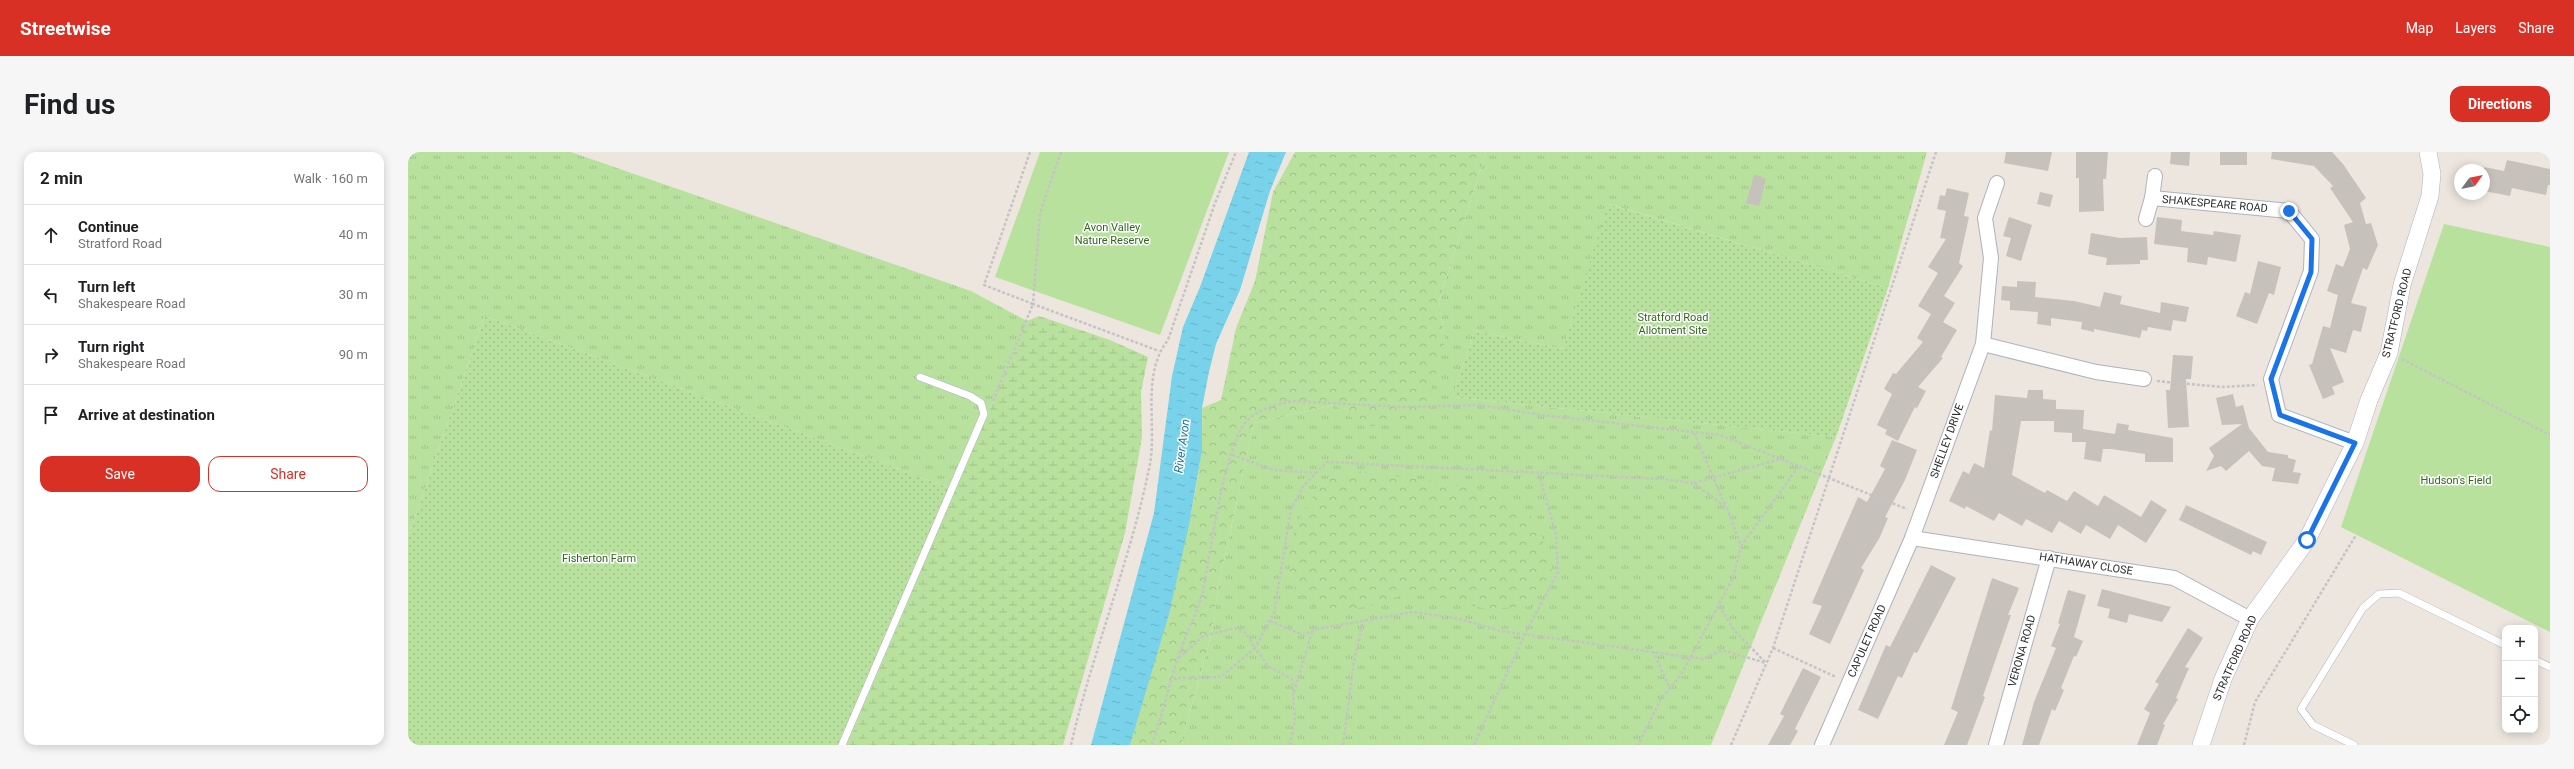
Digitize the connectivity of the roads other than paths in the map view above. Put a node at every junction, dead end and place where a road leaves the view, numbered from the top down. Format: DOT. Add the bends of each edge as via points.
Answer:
graph roads {
  1 [pos="2428,152"];
  2 [pos="2155,176"];
  3 [pos="1997,183"];
  4 [pos="2152,198"];
  5 [pos="2146,219"];
  6 [pos="1983,344"];
  7 [pos="920,377"];
  8 [pos="2144,379"];
  9 [pos="2355,443"];
  10 [pos="1912,538"];
  11 [pos="2049,558"];
  12 [pos="2250,619"];
  13 [pos="2502,644"];
  14 [pos="2537,661"];
  15 [pos="2550,667"];
  16 [pos="842,745"];
  17 [pos="1822,745"];
  18 [pos="1996,745"];
  19 [pos="2201,745"];
  20 [pos="2354,745"];
  1 -- 9 [label="street, STRATFORD ROAD" via="2432,174 2430,196 2402,285 2389,353 2369,400"];
  2 -- 4 [label="street"];
  3 -- 6 [label="street, SHELLEY DRIVE" via="1985,218 1991,258"];
  4 -- 5 [label="street"];
  4 -- 9 [label="street, SHAKESPEARE ROAD" via="2289,211 2312,239 2311,272 2271,379 2280,415"];
  6 -- 8 [label="street" via="2096,372"];
  6 -- 10 [label="street, SHELLEY DRIVE"];
  7 -- 16 [label="lane" via="970,396 981,403 984,414"];
  9 -- 12 [label="street, STRATFORD ROAD" via="2307,540"];
  10 -- 11 [label="street, HATHAWAY CLOSE"];
  10 -- 17 [label="street, CAPULET ROAD"];
  11 -- 12 [label="street, HATHAWAY CLOSE" via="2174,578"];
  11 -- 18 [label="street, VERONA ROAD"];
  12 -- 19 [label="street, STRATFORD ROAD" via="2223,679"];
  13 -- 20 [label="lane" via="2400,593 2380,594 2363,608 2301,709 2313,725"];
  14 -- 15 [label="lane"];
}
